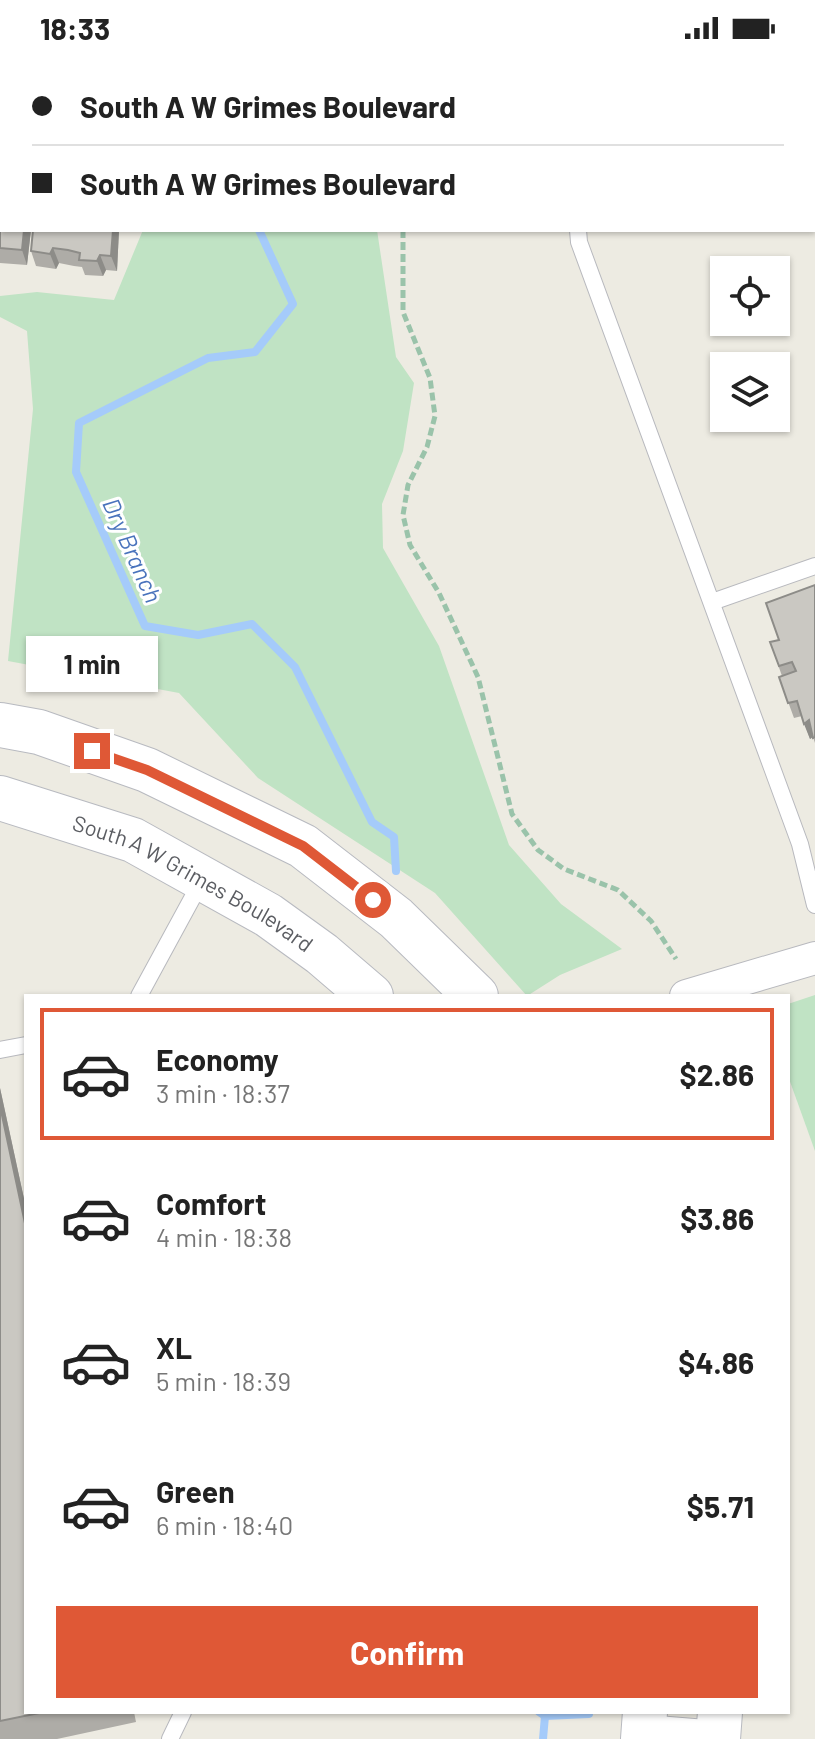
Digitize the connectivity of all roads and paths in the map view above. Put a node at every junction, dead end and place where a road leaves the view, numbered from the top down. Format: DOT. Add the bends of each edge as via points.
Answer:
graph roads {
  1 [pos="403,232"];
  2 [pos="578,232"];
  3 [pos="815,566"];
  4 [pos="712,602"];
  5 [pos="0,725"];
  6 [pos="0,798"];
  7 [pos="808,842"];
  8 [pos="203,879"];
  9 [pos="815,905"];
  10 [pos="815,958"];
  11 [pos="676,959"];
  12 [pos="140,994"];
  13 [pos="369,994"];
  14 [pos="474,994"];
  15 [pos="693,994"];
  16 [pos="24,1045"];
  17 [pos="0,1050"];
  18 [pos="182,1714"];
  19 [pos="644,1727"];
  20 [pos="719,1729"];
  21 [pos="170,1739"];
  1 -- 11 [label="path" via="403,312 430,378 435,416 408,485 403,515 410,545 478,677 512,814 538,850 564,869 618,890 651,921"];
  2 -- 4 [label="lane"];
  3 -- 4 [label="lane"];
  4 -- 7 [label="lane"];
  5 -- 14 [label="main road" via="39,732 147,770 303,846 396,918"];
  6 -- 8 [label="main road, South A W Grimes Boulevard" via="133,840"];
  7 -- 9 [label="lane"];
  8 -- 12 [label="lane"];
  8 -- 13 [label="main road, South A W Grimes Boulevard" via="268,915"];
  10 -- 15 [label="street"];
  16 -- 17 [label="lane"];
  18 -- 21 [label="lane"];
  19 -- 20 [label="street"];
}
